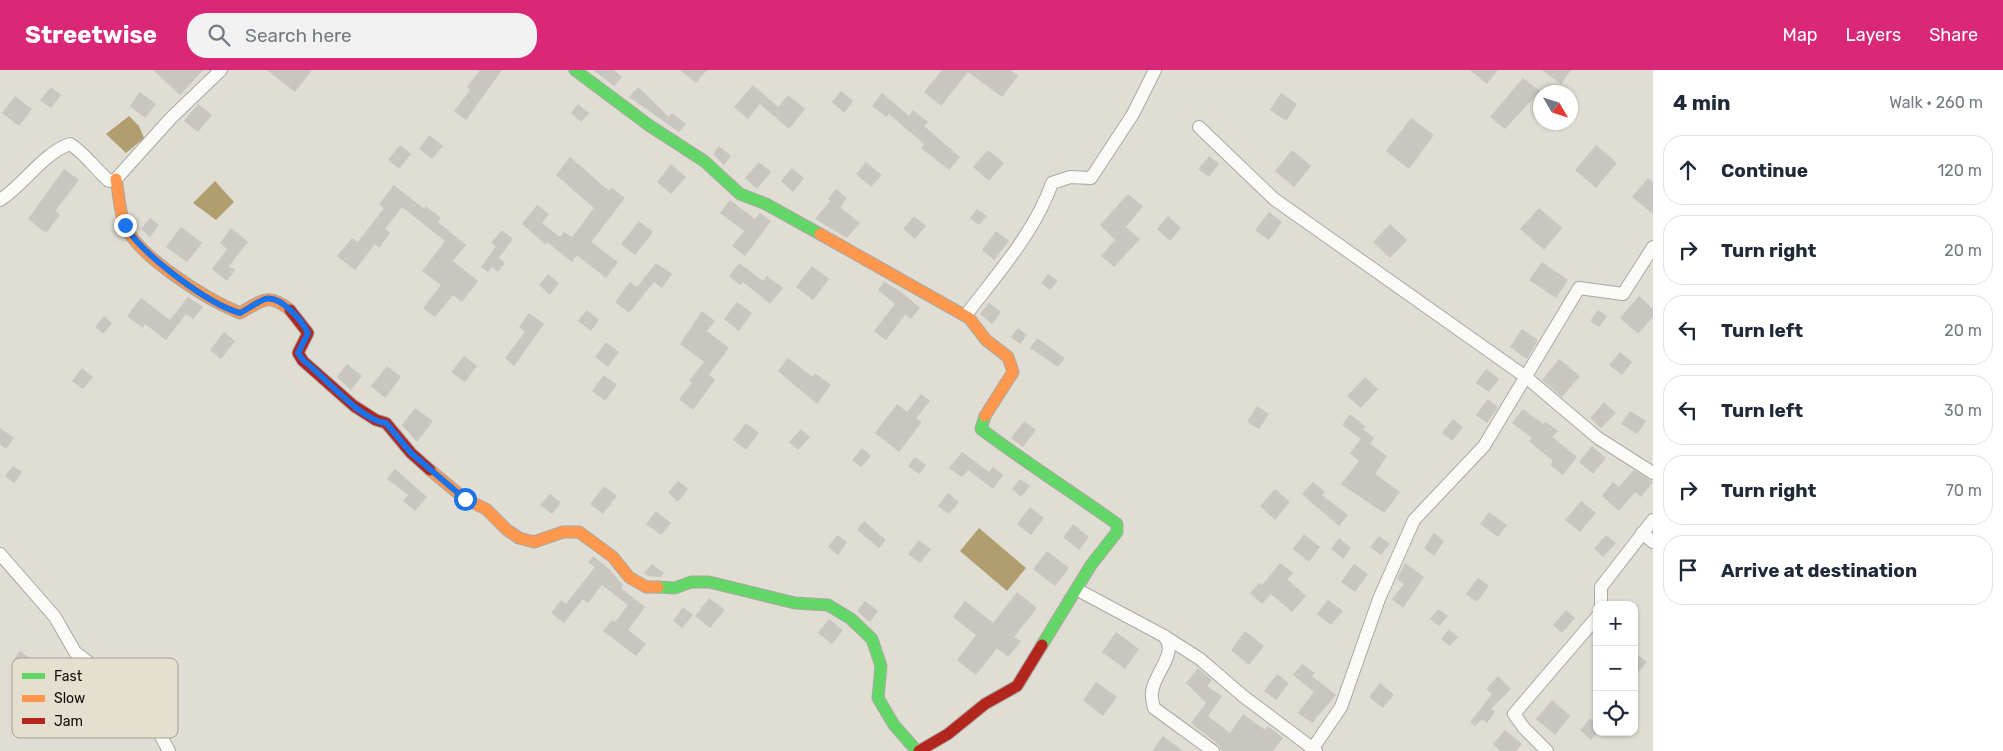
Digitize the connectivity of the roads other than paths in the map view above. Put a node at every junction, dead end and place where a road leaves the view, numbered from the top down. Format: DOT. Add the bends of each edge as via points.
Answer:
graph roads {
  1 [pos="221,70"];
  2 [pos="575,70"];
  3 [pos="1155,70"];
  4 [pos="1199,127"];
  5 [pos="116,179"];
  6 [pos="0,200"];
  7 [pos="1653,247"];
  8 [pos="966,316"];
  9 [pos="1526,376"];
  10 [pos="1653,473"];
  11 [pos="1653,520"];
  12 [pos="1642,533"];
  13 [pos="1653,542"];
  14 [pos="0,554"];
  15 [pos="1078,590"];
  16 [pos="1601,601"];
  17 [pos="1593,622"];
  18 [pos="1164,636"];
  19 [pos="83,658"];
  20 [pos="162,738"];
  21 [pos="1313,750"];
  22 [pos="169,751"];
  23 [pos="918,751"];
  24 [pos="1213,751"];
  25 [pos="1547,751"];
  1 -- 5 [label="street" via="171,118"];
  2 -- 8 [label="street" via="704,161 740,194 766,204"];
  3 -- 8 [label="street" via="1133,114 1091,178 1070,177 1052,183 1026,233"];
  4 -- 9 [label="street" via="1274,199"];
  5 -- 6 [label="street" via="109,181 80,150 70,144 57,149"];
  5 -- 23 [label="street" via="125,225 146,251 228,310 240,313 266,299 278,301 304,324 308,333 298,353 303,360 364,414 386,423 411,453 443,482 486,510 519,538 534,542 563,532 579,532 613,556 629,577 646,587 675,588 691,582 709,582 795,603 828,605 851,620 872,639 881,666 878,698 894,726"];
  7 -- 9 [label="street" via="1623,294 1580,288"];
  8 -- 15 [label="street" via="988,342 1009,357 1014,366 984,418 981,430 1117,524 1117,532"];
  9 -- 10 [label="street" via="1598,438"];
  9 -- 21 [label="street" via="1484,446 1414,520 1379,599 1341,706"];
  11 -- 12 [label="street"];
  12 -- 13 [label="street"];
  12 -- 16 [label="street" via="1601,587"];
  14 -- 19 [label="street" via="55,617 75,652"];
  15 -- 18 [label="street"];
  15 -- 23 [label="street" via="1017,686 985,704 948,734"];
  17 -- 25 [label="street" via="1514,714"];
  18 -- 21 [label="street" via="1200,659"];
  18 -- 24 [label="street" via="1169,649 1152,691 1154,708"];
  20 -- 22 [label="street"];
}
